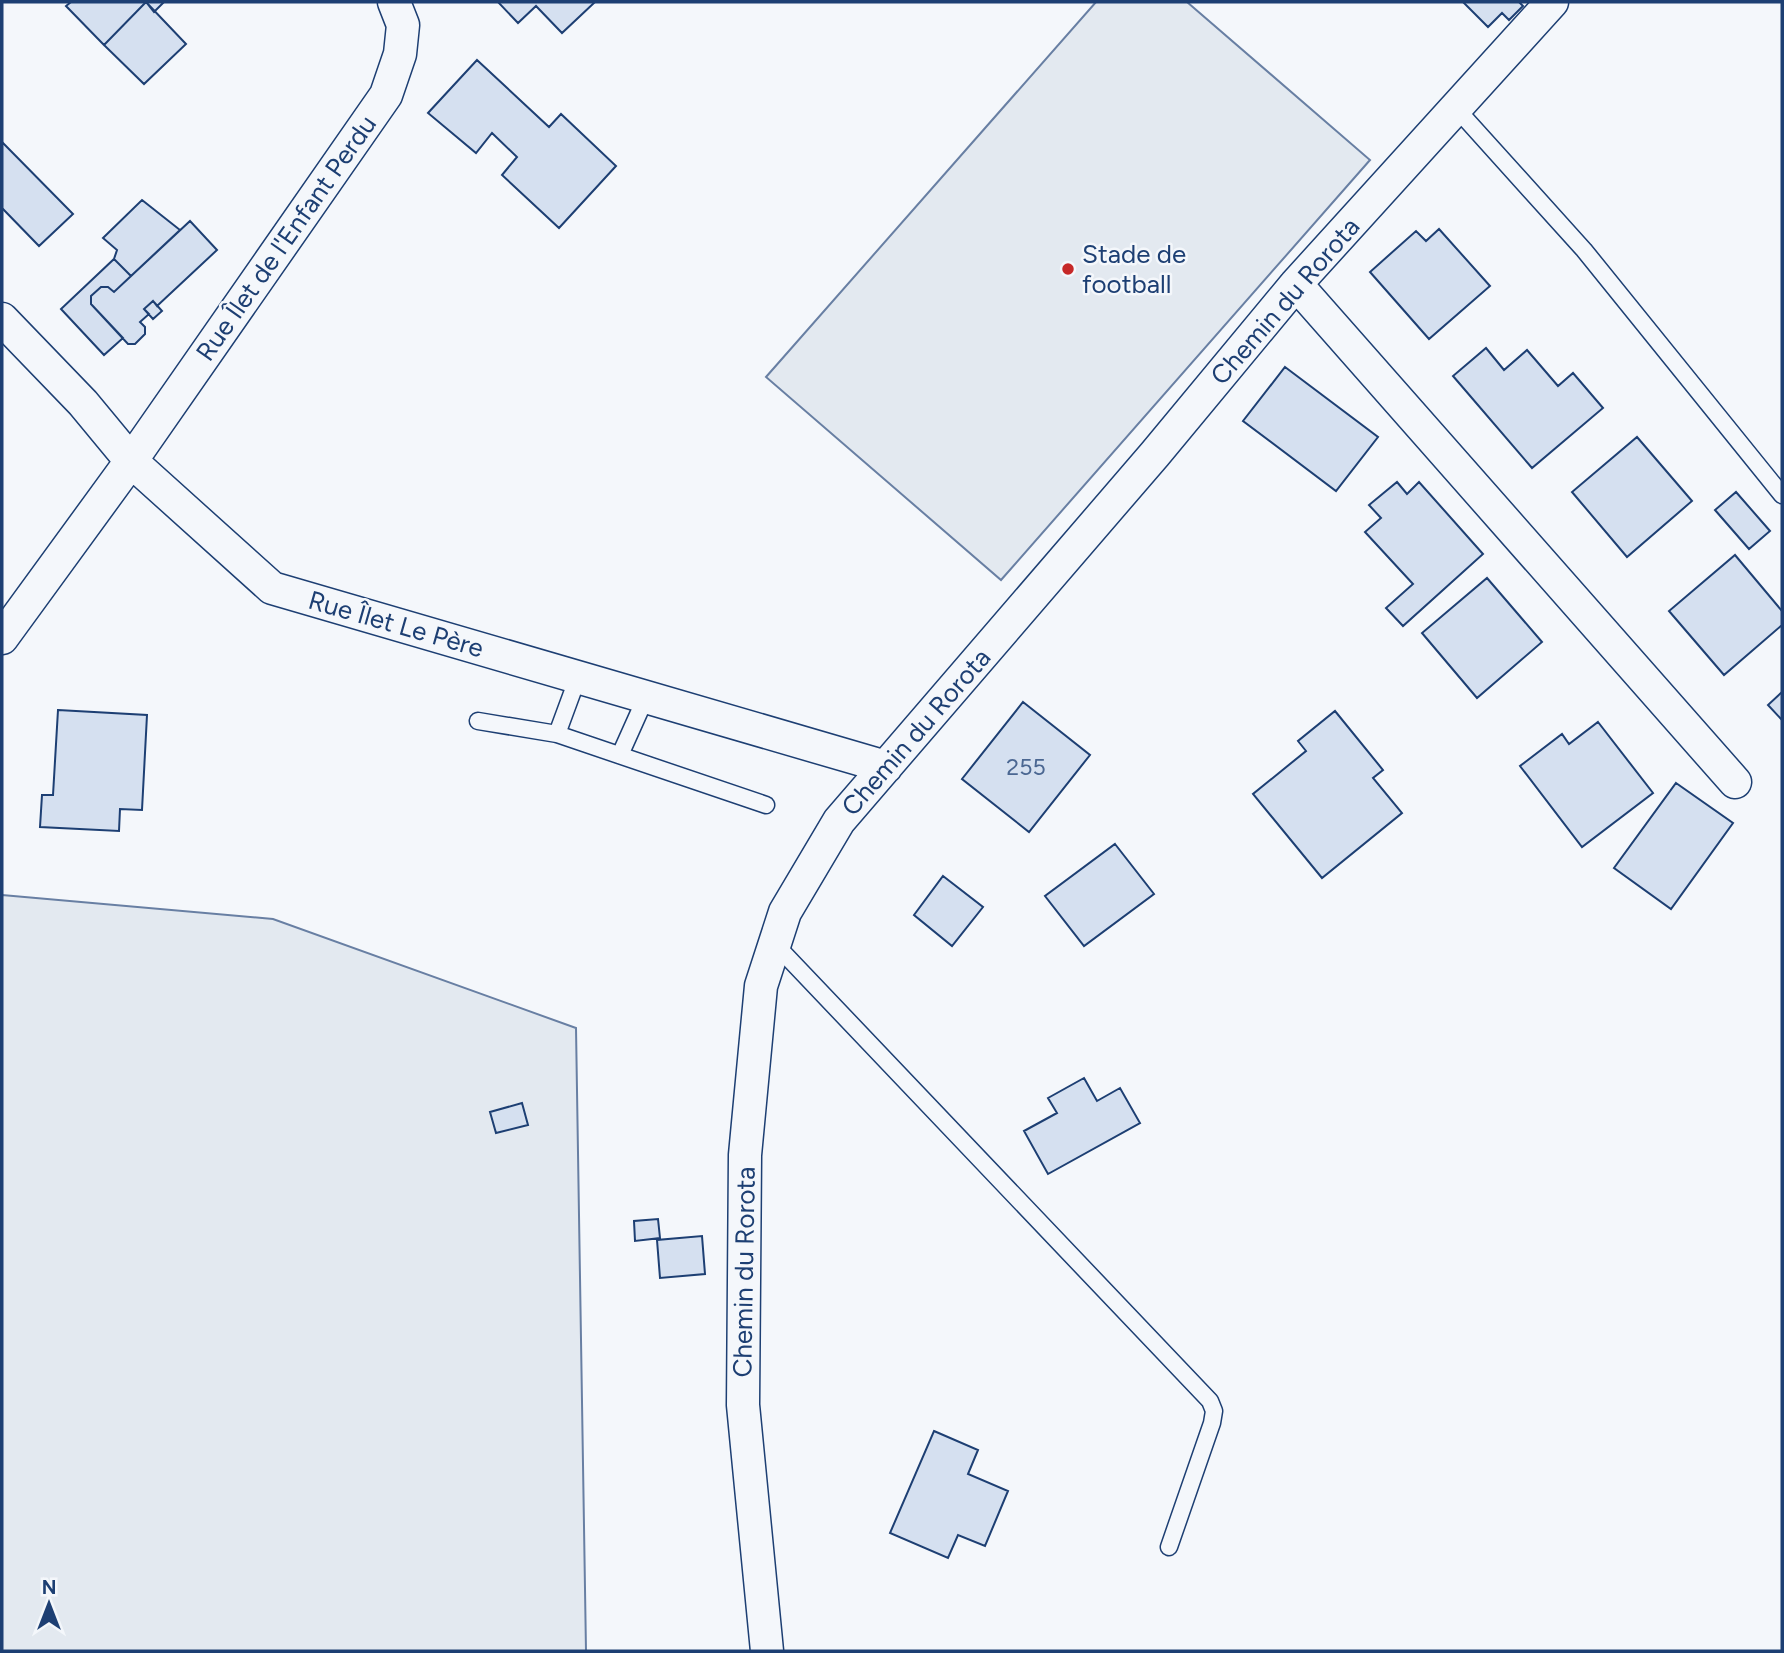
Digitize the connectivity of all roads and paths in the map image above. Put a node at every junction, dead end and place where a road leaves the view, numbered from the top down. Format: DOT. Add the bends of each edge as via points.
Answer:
graph roads {
  1 [pos="394,2"];
  2 [pos="1552,2"];
  3 [pos="1455,107"];
  4 [pos="1296,284"];
  5 [pos="2,319"];
  6 [pos="131,461"];
  7 [pos="1782,495"];
  8 [pos="2,638"];
  9 [pos="578,677"];
  10 [pos="646,697"];
  11 [pos="478,721"];
  12 [pos="557,734"];
  13 [pos="621,755"];
  14 [pos="886,766"];
  15 [pos="1735,782"];
  16 [pos="766,805"];
  17 [pos="775,944"];
  18 [pos="1169,1547"];
  19 [pos="766,1651"];
  1 -- 6 [label="street, Rue Îlet de l'Enfant Perdu" via="403,25 400,54 386,94"];
  2 -- 3 [label="street, Chemin du Rorota"];
  3 -- 4 [label="street, Chemin du Rorota"];
  3 -- 7 [label="lane" via="1584,250"];
  4 -- 14 [label="street, Chemin du Rorota"];
  4 -- 15 [label="street"];
  5 -- 6 [label="street, Rue Îlet Le Père"];
  6 -- 8 [label="street, Rue Îlet de l'Enfant Perdu"];
  6 -- 9 [label="street, Rue Îlet Le Père" via="271,588"];
  9 -- 10 [label="street, Rue Îlet Le Père"];
  9 -- 12 [label="lane"];
  10 -- 13 [label="lane"];
  10 -- 14 [label="street, Rue Îlet Le Père"];
  11 -- 12 [label="lane"];
  12 -- 13 [label="lane"];
  13 -- 16 [label="lane"];
  14 -- 17 [label="street, Chemin du Rorota" via="839,821 785,912"];
  17 -- 18 [label="lane" via="1210,1401 1212,1423"];
  17 -- 19 [label="street, Chemin du Rorota" via="761,986 745,1169 743,1405"];
}
